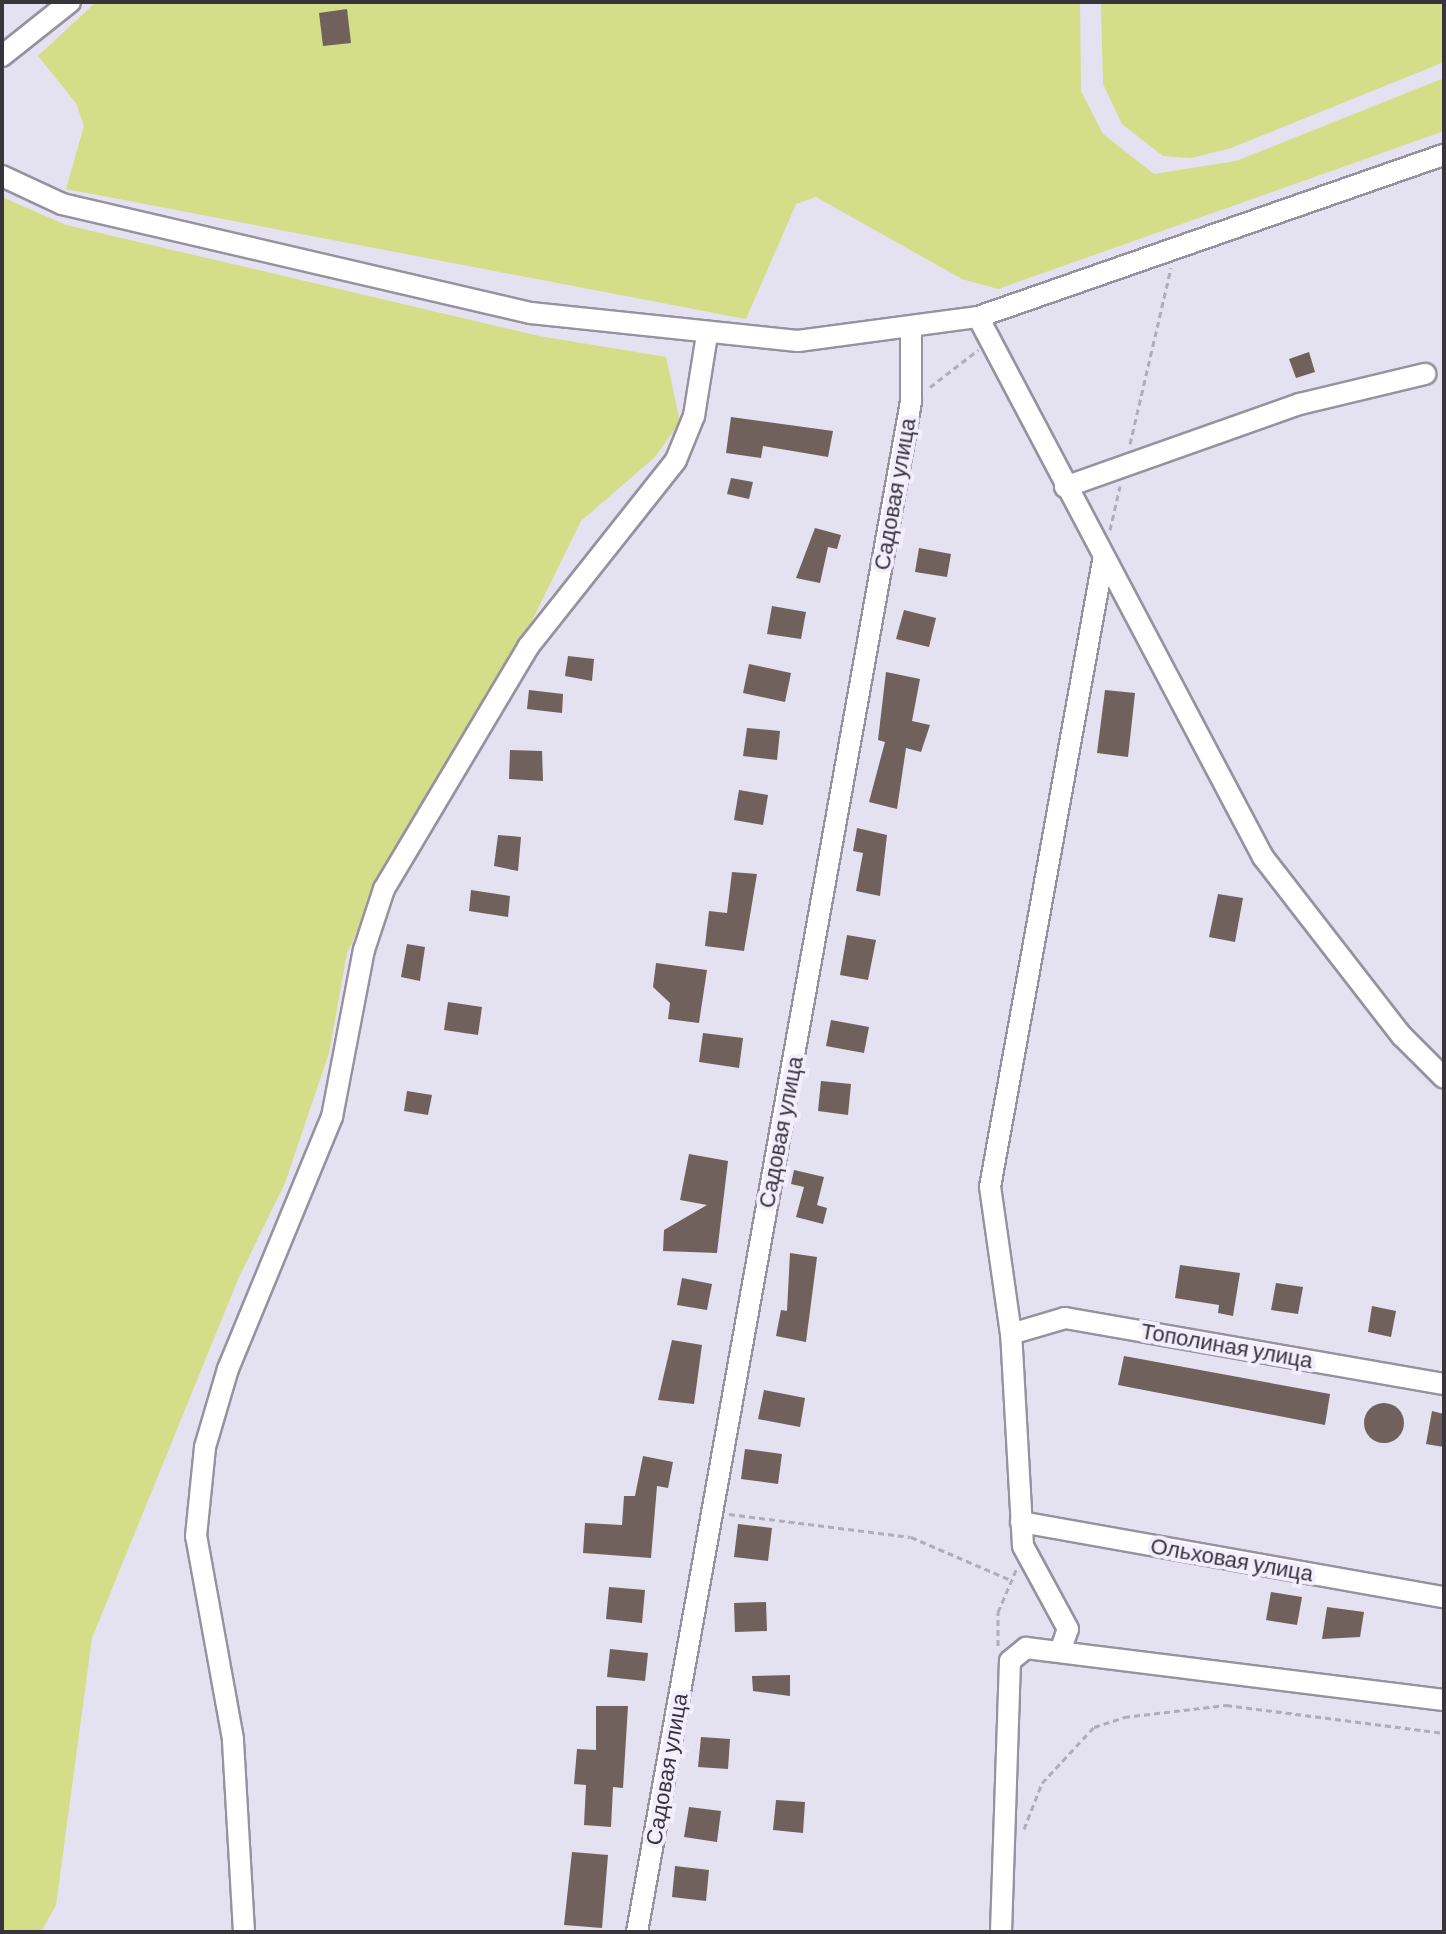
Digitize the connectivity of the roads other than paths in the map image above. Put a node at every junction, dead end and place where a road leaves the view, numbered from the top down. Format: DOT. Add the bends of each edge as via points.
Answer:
graph roads {
  1 [pos="70,2"];
  2 [pos="2,56"];
  3 [pos="1444,155"];
  4 [pos="2,176"];
  5 [pos="978,317"];
  6 [pos="911,330"];
  7 [pos="707,335"];
  8 [pos="1425,374"];
  9 [pos="1065,487"];
  10 [pos="1103,561"];
  11 [pos="1444,1078"];
  12 [pos="1011,1334"];
  13 [pos="1444,1384"];
  14 [pos="1021,1522"];
  15 [pos="1444,1597"];
  16 [pos="1061,1649"];
  17 [pos="1444,1700"];
  18 [pos="244,1932"];
  19 [pos="637,1932"];
  20 [pos="1001,1932"];
  1 -- 2 [label="street"];
  3 -- 5 [label="street"];
  4 -- 7 [label="street" via="62,204 322,266 531,313"];
  5 -- 6 [label="street"];
  5 -- 9 [label="street"];
  6 -- 7 [label="street" via="798,341"];
  6 -- 19 [label="street, Садовая улица" via="911,401"];
  7 -- 18 [label="street" via="694,416 676,460 528,647 384,889 364,950 332,1117 228,1369 197,1500 196,1536 233,1739"];
  8 -- 9 [label="street" via="1300,404"];
  9 -- 10 [label="street"];
  10 -- 11 [label="street" via="1263,857 1402,1036"];
  10 -- 12 [label="street" via="990,1187"];
  12 -- 13 [label="street, Тополиная улица" via="1065,1318"];
  12 -- 14 [label="street"];
  14 -- 15 [label="street, Ольховая улица"];
  14 -- 16 [label="street" via="1023,1546 1068,1629"];
  16 -- 17 [label="street"];
  16 -- 20 [label="street" via="1026,1648 1010,1661"];
}
